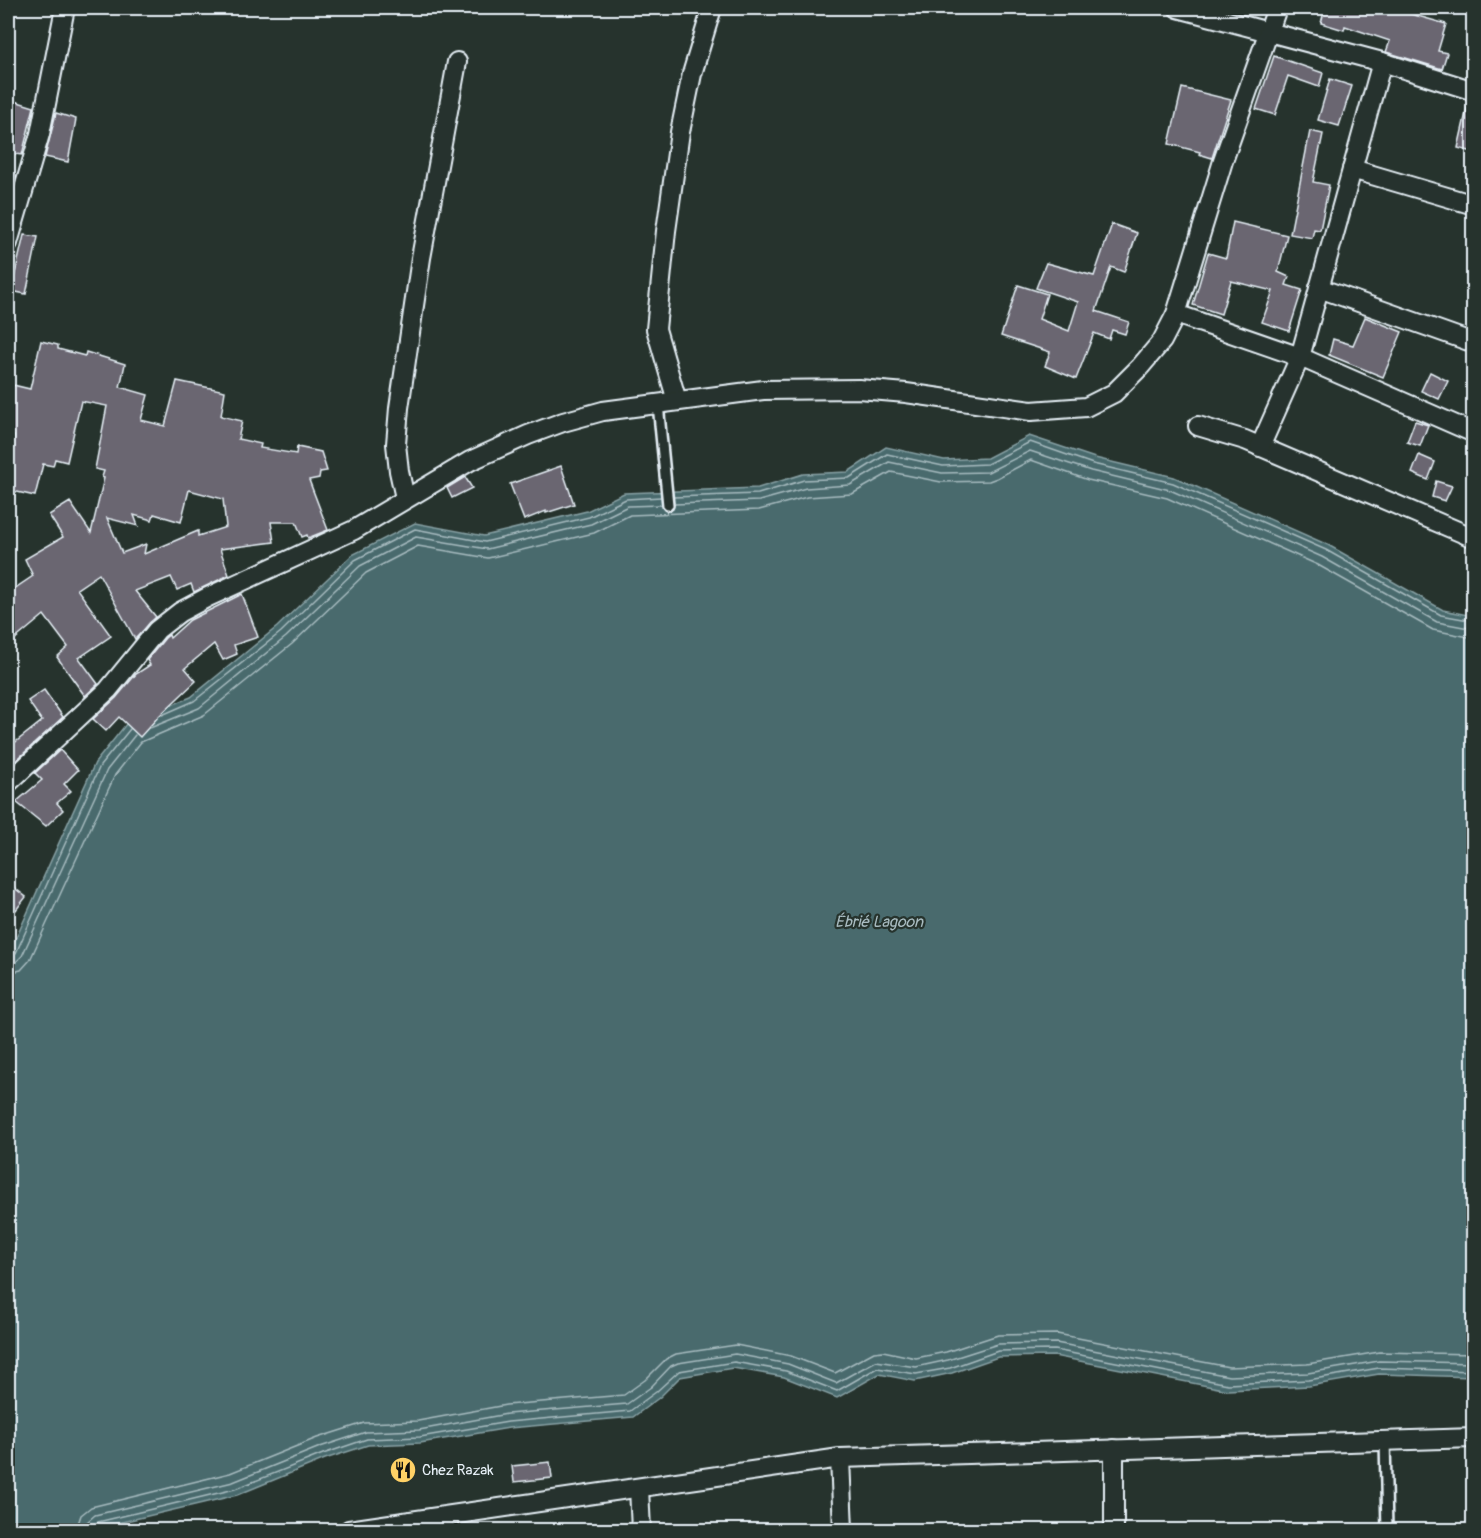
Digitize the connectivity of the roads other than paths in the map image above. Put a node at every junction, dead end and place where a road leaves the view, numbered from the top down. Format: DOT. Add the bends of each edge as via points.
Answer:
graph roads {
  1 [pos="65,8"];
  2 [pos="712,8"];
  3 [pos="1178,8"];
  4 [pos="1277,8"];
  5 [pos="1269,32"];
  6 [pos="457,62"];
  7 [pos="1382,62"];
  8 [pos="1473,92"];
  9 [pos="1352,169"];
  10 [pos="1473,206"];
  11 [pos="8,243"];
  12 [pos="1319,288"];
  13 [pos="1176,314"];
  14 [pos="1473,343"];
  15 [pos="1300,357"];
  16 [pos="677,401"];
  17 [pos="658,404"];
  18 [pos="1198,426"];
  19 [pos="1473,433"];
  20 [pos="1260,447"];
  21 [pos="405,498"];
  22 [pos="668,505"];
  23 [pos="1473,538"];
  24 [pos="8,783"];
  25 [pos="1473,1438"];
  26 [pos="1385,1440"];
  27 [pos="1114,1449"];
  28 [pos="840,1458"];
  29 [pos="639,1488"];
  30 [pos="449,1523"];
  31 [pos="352,1530"];
  32 [pos="641,1530"];
  33 [pos="843,1530"];
  34 [pos="1114,1530"];
  35 [pos="1387,1530"];
  1 -- 11 [label="street" via="40,134"];
  2 -- 16 [label="street" via="680,132 656,329"];
  3 -- 5 [label="street"];
  4 -- 5 [label="street"];
  5 -- 7 [label="street"];
  5 -- 13 [label="street" via="1223,161"];
  6 -- 21 [label="street" via="421,258 399,408 396,444"];
  7 -- 8 [label="street"];
  7 -- 9 [label="street"];
  9 -- 10 [label="street"];
  9 -- 12 [label="street"];
  12 -- 14 [label="street"];
  12 -- 15 [label="street"];
  13 -- 15 [label="street"];
  13 -- 16 [label="street" via="1162,341 1140,367 1114,393 1086,407 1012,410 906,393 859,390 763,390"];
  15 -- 19 [label="street"];
  15 -- 20 [label="street"];
  16 -- 17 [label="street"];
  17 -- 21 [label="street" via="603,411 528,435 470,461"];
  17 -- 22 [label="lane"];
  18 -- 20 [label="street"];
  20 -- 23 [label="street"];
  21 -- 24 [label="street" via="354,530 180,612 157,630 108,690"];
  25 -- 26 [label="street"];
  26 -- 27 [label="street"];
  26 -- 35 [label="lane"];
  27 -- 28 [label="street"];
  27 -- 34 [label="street"];
  28 -- 29 [label="street"];
  28 -- 33 [label="street"];
  29 -- 30 [label="street"];
  29 -- 32 [label="street"];
  30 -- 31 [label="street"];
}
